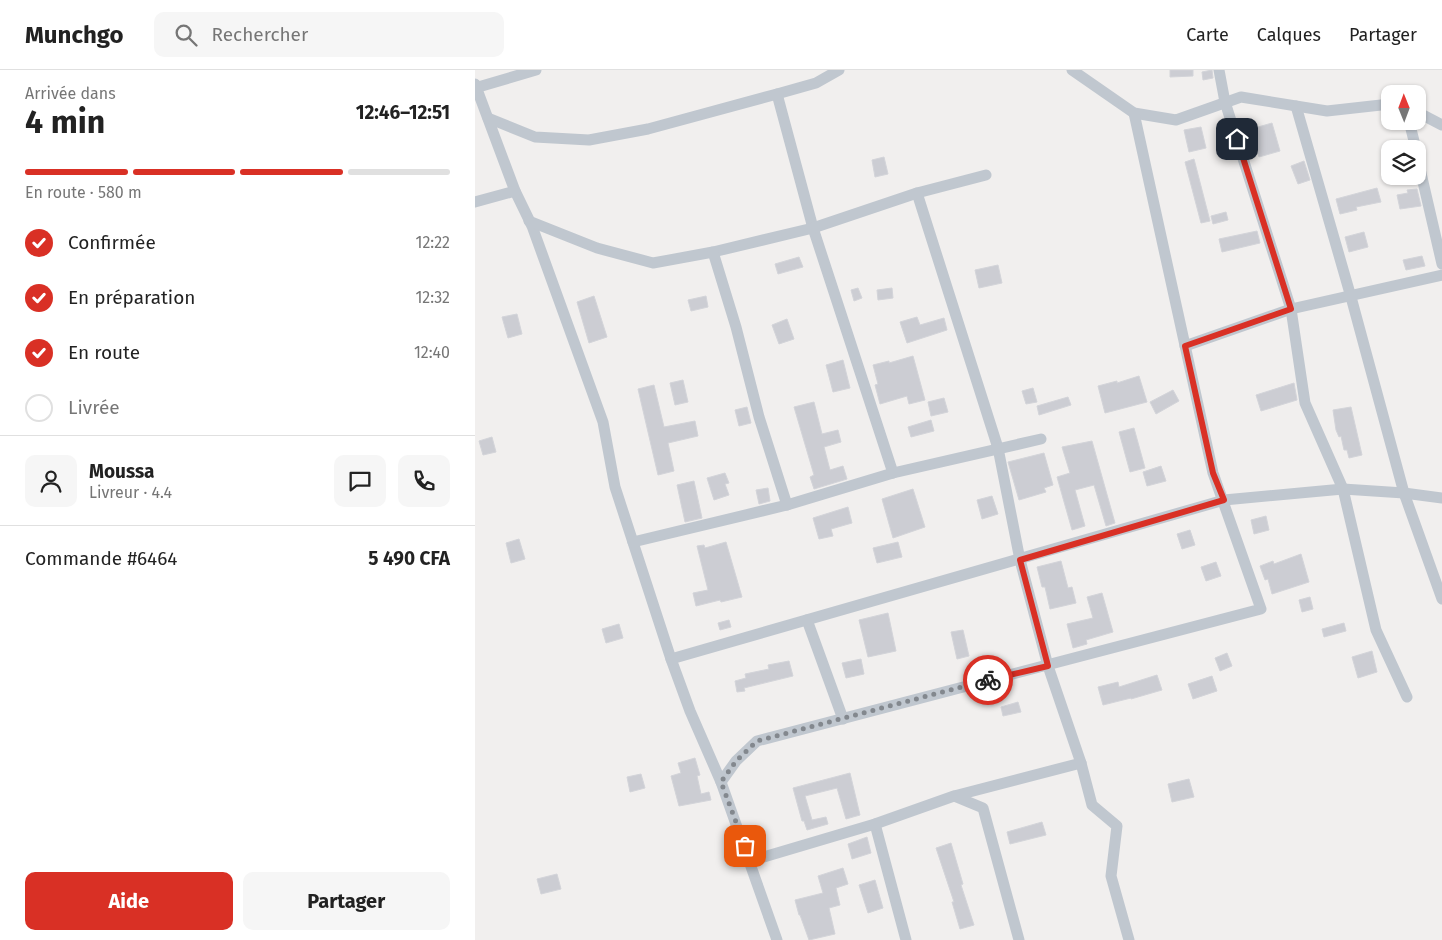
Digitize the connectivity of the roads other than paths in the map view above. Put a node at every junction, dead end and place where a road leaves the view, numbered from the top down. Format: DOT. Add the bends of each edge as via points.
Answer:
graph roads {
  1 [pos="536,70"];
  2 [pos="839,70"];
  3 [pos="1072,70"];
  4 [pos="1219,70"];
  5 [pos="475,86"];
  6 [pos="777,94"];
  7 [pos="1225,102"];
  8 [pos="1381,105"];
  9 [pos="1296,106"];
  10 [pos="1134,114"];
  11 [pos="1426,117"];
  12 [pos="488,118"];
  13 [pos="1442,125"];
  14 [pos="986,175"];
  15 [pos="1424,185"];
  16 [pos="515,191"];
  17 [pos="917,193"];
  18 [pos="475,202"];
  19 [pos="529,220"];
  20 [pos="813,228"];
  21 [pos="713,252"];
  22 [pos="1442,264"];
  23 [pos="1442,275"];
  24 [pos="1351,297"];
  25 [pos="1291,309"];
  26 [pos="1185,346"];
  27 [pos="1041,439"];
  28 [pos="998,448"];
  29 [pos="893,473"];
  30 [pos="1343,489"];
  31 [pos="1404,493"];
  32 [pos="1442,498"];
  33 [pos="1224,500"];
  34 [pos="787,505"];
  35 [pos="633,542"];
  36 [pos="1020,560"];
  37 [pos="1442,599"];
  38 [pos="807,620"];
  39 [pos="671,659"];
  40 [pos="1048,666"];
  41 [pos="1407,697"];
  42 [pos="843,720"];
  43 [pos="1081,763"];
  44 [pos="721,782"];
  45 [pos="954,796"];
  46 [pos="875,824"];
  47 [pos="750,861"];
  48 [pos="777,940"];
  49 [pos="906,940"];
  50 [pos="1019,940"];
  51 [pos="1129,940"];
  1 -- 5 [label="street"];
  2 -- 6 [label="street" via="816,83"];
  3 -- 10 [label="street"];
  4 -- 7 [label="street"];
  5 -- 12 [label="street"];
  6 -- 12 [label="street" via="648,129 589,140 535,137"];
  6 -- 20 [label="street"];
  7 -- 9 [label="street" via="1241,97"];
  7 -- 10 [label="street" via="1176,120"];
  7 -- 25 [label="street"];
  8 -- 9 [label="street" via="1327,111"];
  9 -- 24 [label="street"];
  10 -- 26 [label="street"];
  11 -- 13 [label="street"];
  12 -- 16 [label="street"];
  14 -- 17 [label="street"];
  15 -- 22 [label="street"];
  16 -- 18 [label="street"];
  16 -- 19 [label="street"];
  17 -- 20 [label="street"];
  17 -- 28 [label="street"];
  19 -- 21 [label="street" via="597,248 653,263"];
  19 -- 35 [label="street" via="603,422 615,487"];
  20 -- 21 [label="street"];
  20 -- 29 [label="street"];
  21 -- 34 [label="street"];
  23 -- 24 [label="street"];
  24 -- 25 [label="street"];
  24 -- 31 [label="street"];
  25 -- 26 [label="street"];
  25 -- 30 [label="street" via="1305,403"];
  26 -- 33 [label="street" via="1213,473"];
  27 -- 28 [label="street"];
  28 -- 29 [label="street"];
  28 -- 36 [label="street"];
  29 -- 34 [label="street"];
  30 -- 31 [label="street"];
  30 -- 33 [label="street"];
  30 -- 41 [label="street" via="1376,630"];
  31 -- 32 [label="street"];
  31 -- 37 [label="street"];
  33 -- 36 [label="street"];
  33 -- 40 [label="street" via="1261,609"];
  34 -- 35 [label="street"];
  35 -- 39 [label="street"];
  36 -- 38 [label="street"];
  36 -- 40 [label="street"];
  38 -- 39 [label="street"];
  38 -- 42 [label="street"];
  39 -- 44 [label="street"];
  40 -- 42 [label="street"];
  40 -- 43 [label="street"];
  42 -- 44 [label="street" via="757,741 736,761"];
  43 -- 45 [label="street"];
  43 -- 51 [label="street" via="1092,805 1117,826 1111,876"];
  44 -- 47 [label="street"];
  45 -- 46 [label="street"];
  45 -- 50 [label="street" via="983,808"];
  46 -- 47 [label="street"];
  46 -- 49 [label="street"];
  47 -- 48 [label="street"];
}
